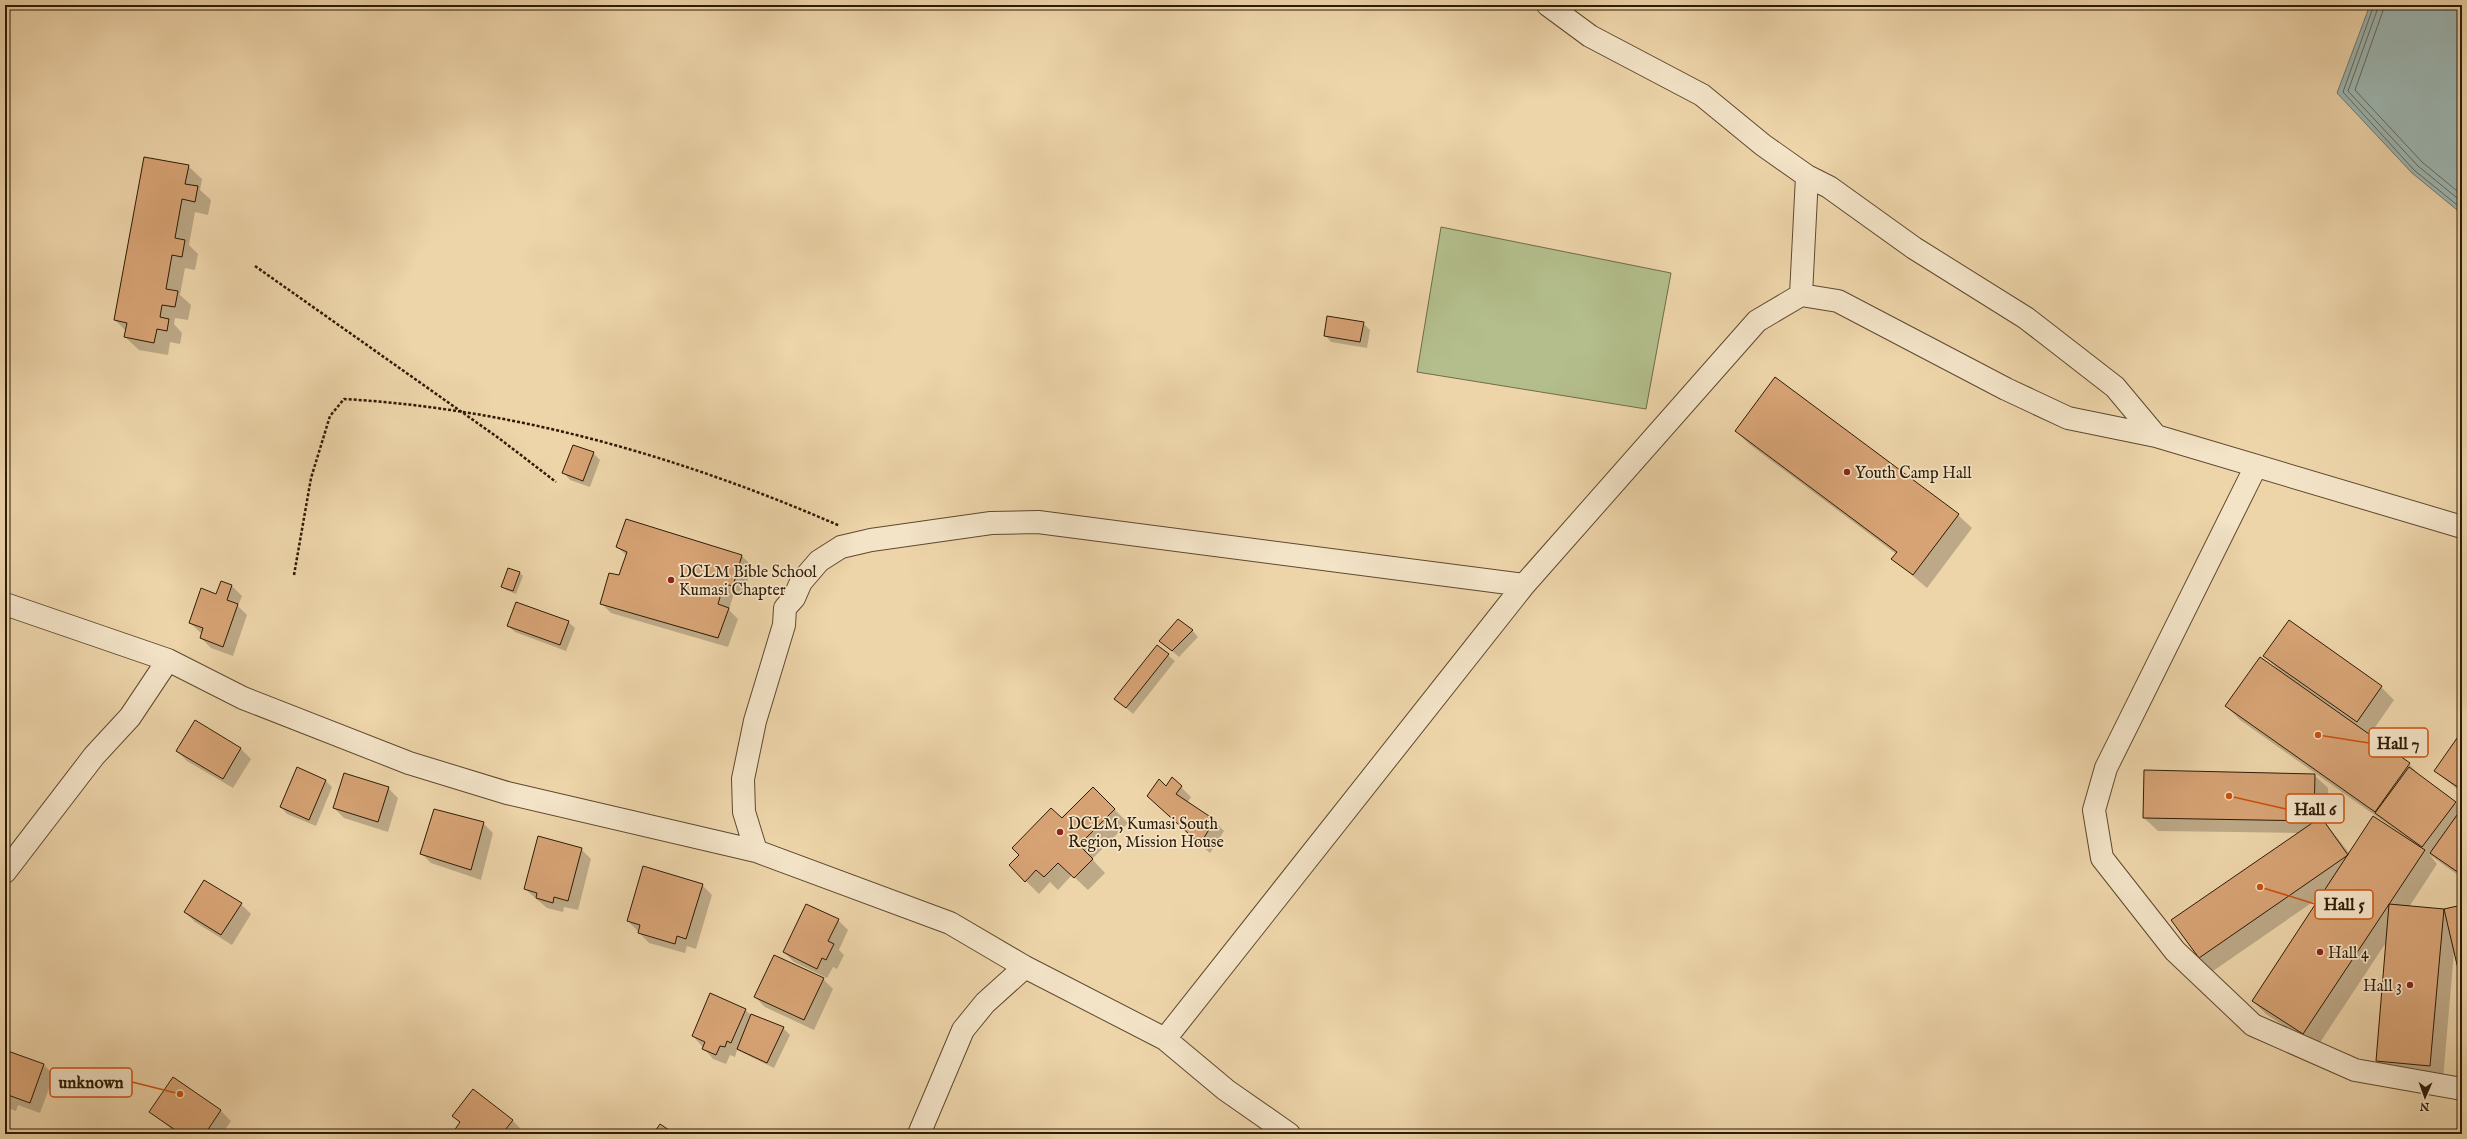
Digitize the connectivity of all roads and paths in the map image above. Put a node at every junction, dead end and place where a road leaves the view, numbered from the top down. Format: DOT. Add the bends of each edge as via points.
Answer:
graph roads {
  1 [pos="1558,9"];
  2 [pos="1807,176"];
  3 [pos="255,266"];
  4 [pos="1801,295"];
  5 [pos="462,412"];
  6 [pos="2156,436"];
  7 [pos="2256,466"];
  8 [pos="556,482"];
  9 [pos="842,527"];
  10 [pos="2462,527"];
  11 [pos="294,575"];
  12 [pos="1524,585"];
  13 [pos="5,604"];
  14 [pos="168,660"];
  15 [pos="756,851"];
  16 [pos="5,872"];
  17 [pos="1025,967"];
  18 [pos="1165,1039"];
  19 [pos="2462,1089"];
  20 [pos="919,1134"];
  21 [pos="1289,1134"];
  1 -- 2 [label="street" via="1590,36 1702,95 1763,145"];
  2 -- 4 [label="street"];
  2 -- 6 [label="street" via="1829,187 1914,248 2026,318 2115,387"];
  3 -- 5 [label="path"];
  4 -- 6 [label="street" via="1838,301 2006,389 2068,418"];
  4 -- 12 [label="street" via="1757,321"];
  5 -- 8 [label="path"];
  5 -- 9 [label="path" via="551,428 625,448 727,481"];
  5 -- 11 [label="path" via="344,399 330,416 311,478"];
  6 -- 7 [label="street"];
  7 -- 10 [label="street"];
  7 -- 19 [label="street" via="2106,768 2094,810 2102,858 2175,951 2253,1025 2355,1070"];
  12 -- 15 [label="street" via="1038,522 991,523 871,540 841,547 819,561 801,582 794,598 785,608 784,625 755,721 743,779 744,812"];
  12 -- 18 [label="street"];
  13 -- 14 [label="street"];
  14 -- 15 [label="street" via="243,698 409,763 507,793"];
  14 -- 16 [label="street" via="130,717 94,756"];
  15 -- 17 [label="street" via="950,923"];
  17 -- 18 [label="street"];
  17 -- 20 [label="street" via="985,1003 963,1030"];
  18 -- 21 [label="street" via="1226,1090"];
}
